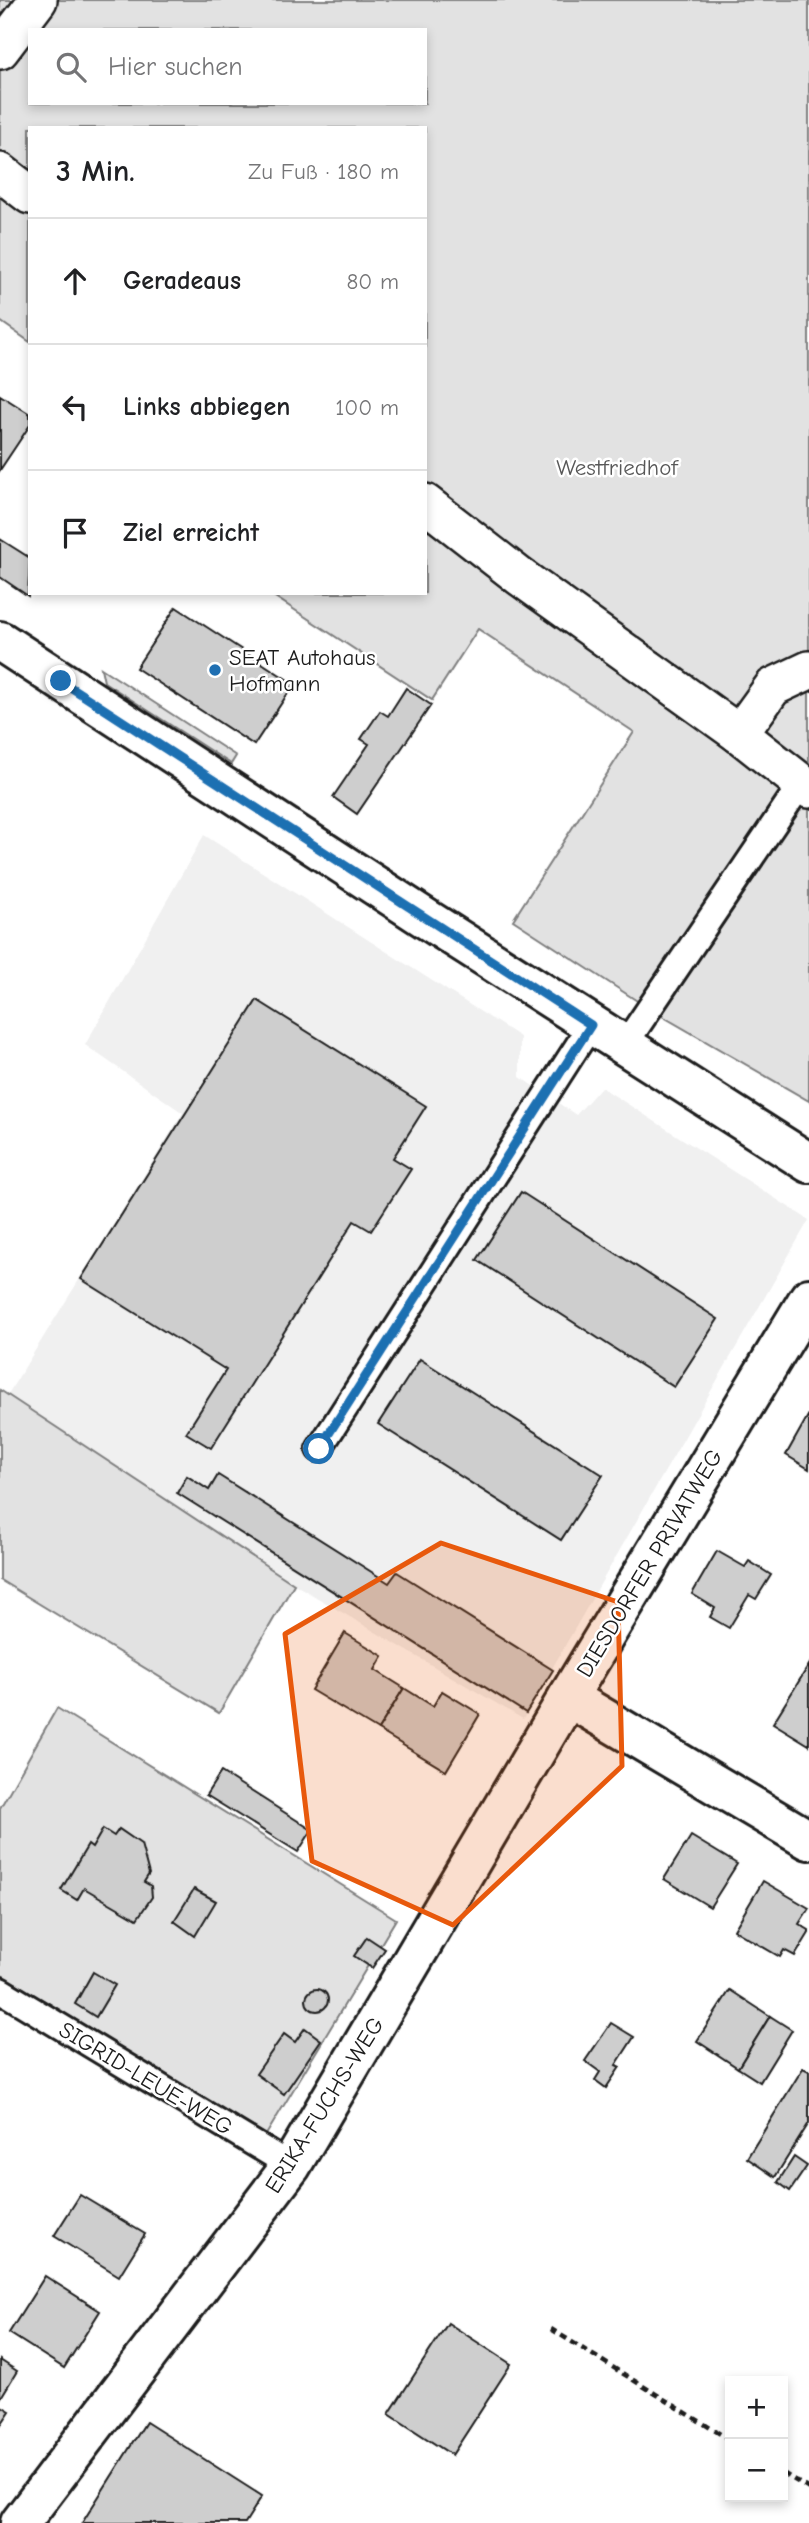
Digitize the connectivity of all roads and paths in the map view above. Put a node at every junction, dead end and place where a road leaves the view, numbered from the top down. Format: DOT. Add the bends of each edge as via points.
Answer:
graph roads {
  1 [pos="37,0"];
  2 [pos="0,50"];
  3 [pos="0,172"];
  4 [pos="28,193"];
  5 [pos="427,505"];
  6 [pos="0,641"];
  7 [pos="809,670"];
  8 [pos="739,734"];
  9 [pos="805,787"];
  10 [pos="591,1025"];
  11 [pos="624,1046"];
  12 [pos="809,1163"];
  13 [pos="809,1298"];
  14 [pos="319,1449"];
  15 [pos="568,1697"];
  16 [pos="809,1840"];
  17 [pos="0,1990"];
  18 [pos="291,2166"];
  19 [pos="551,2329"];
  20 [pos="728,2439"];
  21 [pos="788,2476"];
  22 [pos="809,2489"];
  23 [pos="0,2517"];
  24 [pos="10,2523"];
  25 [pos="20,2523"];
  1 -- 2 [label="street"];
  3 -- 4 [label="street"];
  5 -- 8 [label="street"];
  6 -- 10 [label="street"];
  7 -- 8 [label="street" via="773,687"];
  8 -- 9 [label="street"];
  9 -- 11 [label="lane"];
  10 -- 11 [label="street"];
  10 -- 14 [label="lane"];
  11 -- 12 [label="street"];
  13 -- 15 [label="street, DIESDORFER PRIVATWEG"];
  15 -- 16 [label="street, DIESDORFER PRIVATWEG"];
  15 -- 18 [label="street, ERIKA-FUCHS-WEG"];
  17 -- 18 [label="lane, SIGRID-LEUE-WEG"];
  18 -- 25 [label="street, ERIKA-FUCHS-WEG"];
  19 -- 20 [label="path"];
  21 -- 22 [label="path"];
  23 -- 24 [label="street"];
}
